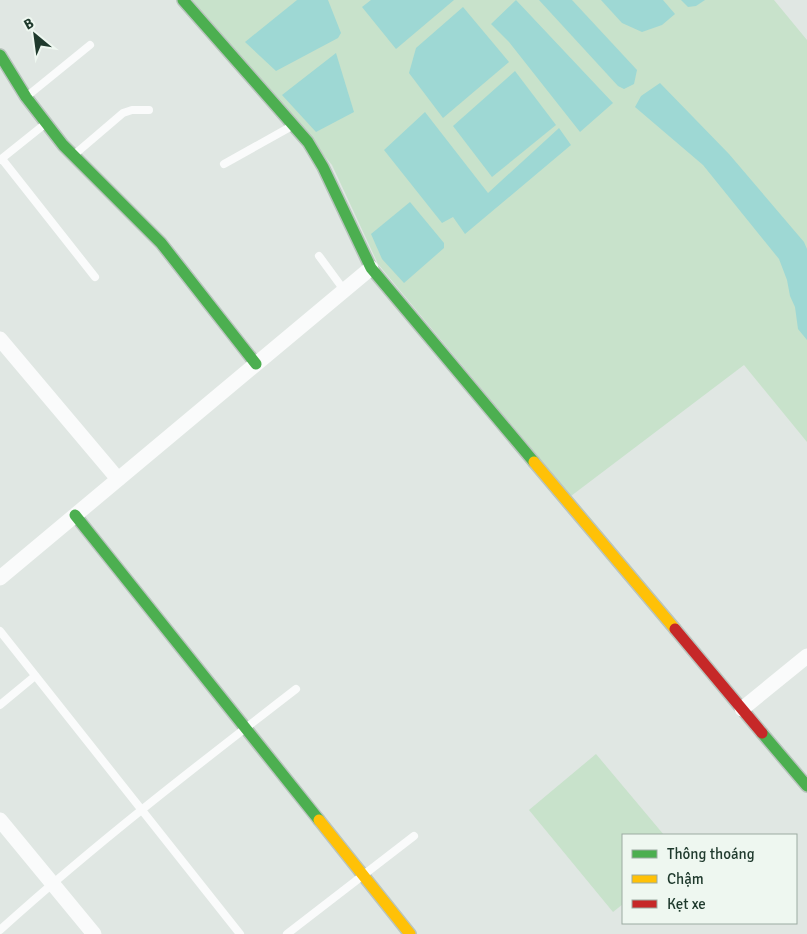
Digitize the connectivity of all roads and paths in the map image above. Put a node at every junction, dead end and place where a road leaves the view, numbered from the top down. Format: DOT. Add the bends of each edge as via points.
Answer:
graph roads {
  1 [pos="183,0"];
  2 [pos="90,45"];
  3 [pos="0,55"];
  4 [pos="26,97"];
  5 [pos="149,110"];
  6 [pos="46,124"];
  7 [pos="294,125"];
  8 [pos="73,156"];
  9 [pos="1,159"];
  10 [pos="224,164"];
  11 [pos="319,256"];
  12 [pos="371,268"];
  13 [pos="95,277"];
  14 [pos="344,290"];
  15 [pos="0,339"];
  16 [pos="256,364"];
  17 [pos="118,479"];
  18 [pos="75,515"];
  19 [pos="0,578"];
  20 [pos="0,632"];
  21 [pos="807,656"];
  22 [pos="35,676"];
  23 [pos="296,689"];
  24 [pos="0,705"];
  25 [pos="742,709"];
  26 [pos="245,728"];
  27 [pos="807,786"];
  28 [pos="142,810"];
  29 [pos="0,820"];
  30 [pos="414,836"];
  31 [pos="363,875"];
  32 [pos="52,883"];
  33 [pos="0,930"];
  34 [pos="94,934"];
  35 [pos="240,934"];
  36 [pos="286,934"];
  37 [pos="410,934"];
  1 -- 7 [label="street"];
  2 -- 4 [label="lane"];
  3 -- 4 [label="street"];
  4 -- 6 [label="street"];
  5 -- 8 [label="lane" via="123,113"];
  6 -- 8 [label="street"];
  6 -- 9 [label="lane"];
  7 -- 10 [label="lane"];
  7 -- 12 [label="street" via="323,167"];
  8 -- 16 [label="street" via="160,244"];
  9 -- 13 [label="lane"];
  11 -- 14 [label="lane"];
  12 -- 14 [label="street"];
  12 -- 25 [label="street"];
  14 -- 16 [label="street"];
  15 -- 17 [label="street"];
  16 -- 17 [label="street"];
  17 -- 18 [label="street"];
  18 -- 19 [label="street"];
  18 -- 26 [label="street"];
  20 -- 22 [label="lane"];
  21 -- 25 [label="street"];
  22 -- 24 [label="lane"];
  22 -- 28 [label="lane"];
  23 -- 26 [label="lane"];
  25 -- 27 [label="street"];
  26 -- 28 [label="lane"];
  26 -- 31 [label="street"];
  28 -- 32 [label="lane"];
  28 -- 35 [label="lane"];
  29 -- 32 [label="street"];
  30 -- 31 [label="lane"];
  31 -- 36 [label="lane"];
  31 -- 37 [label="street"];
  32 -- 33 [label="lane"];
  32 -- 34 [label="street"];
}
